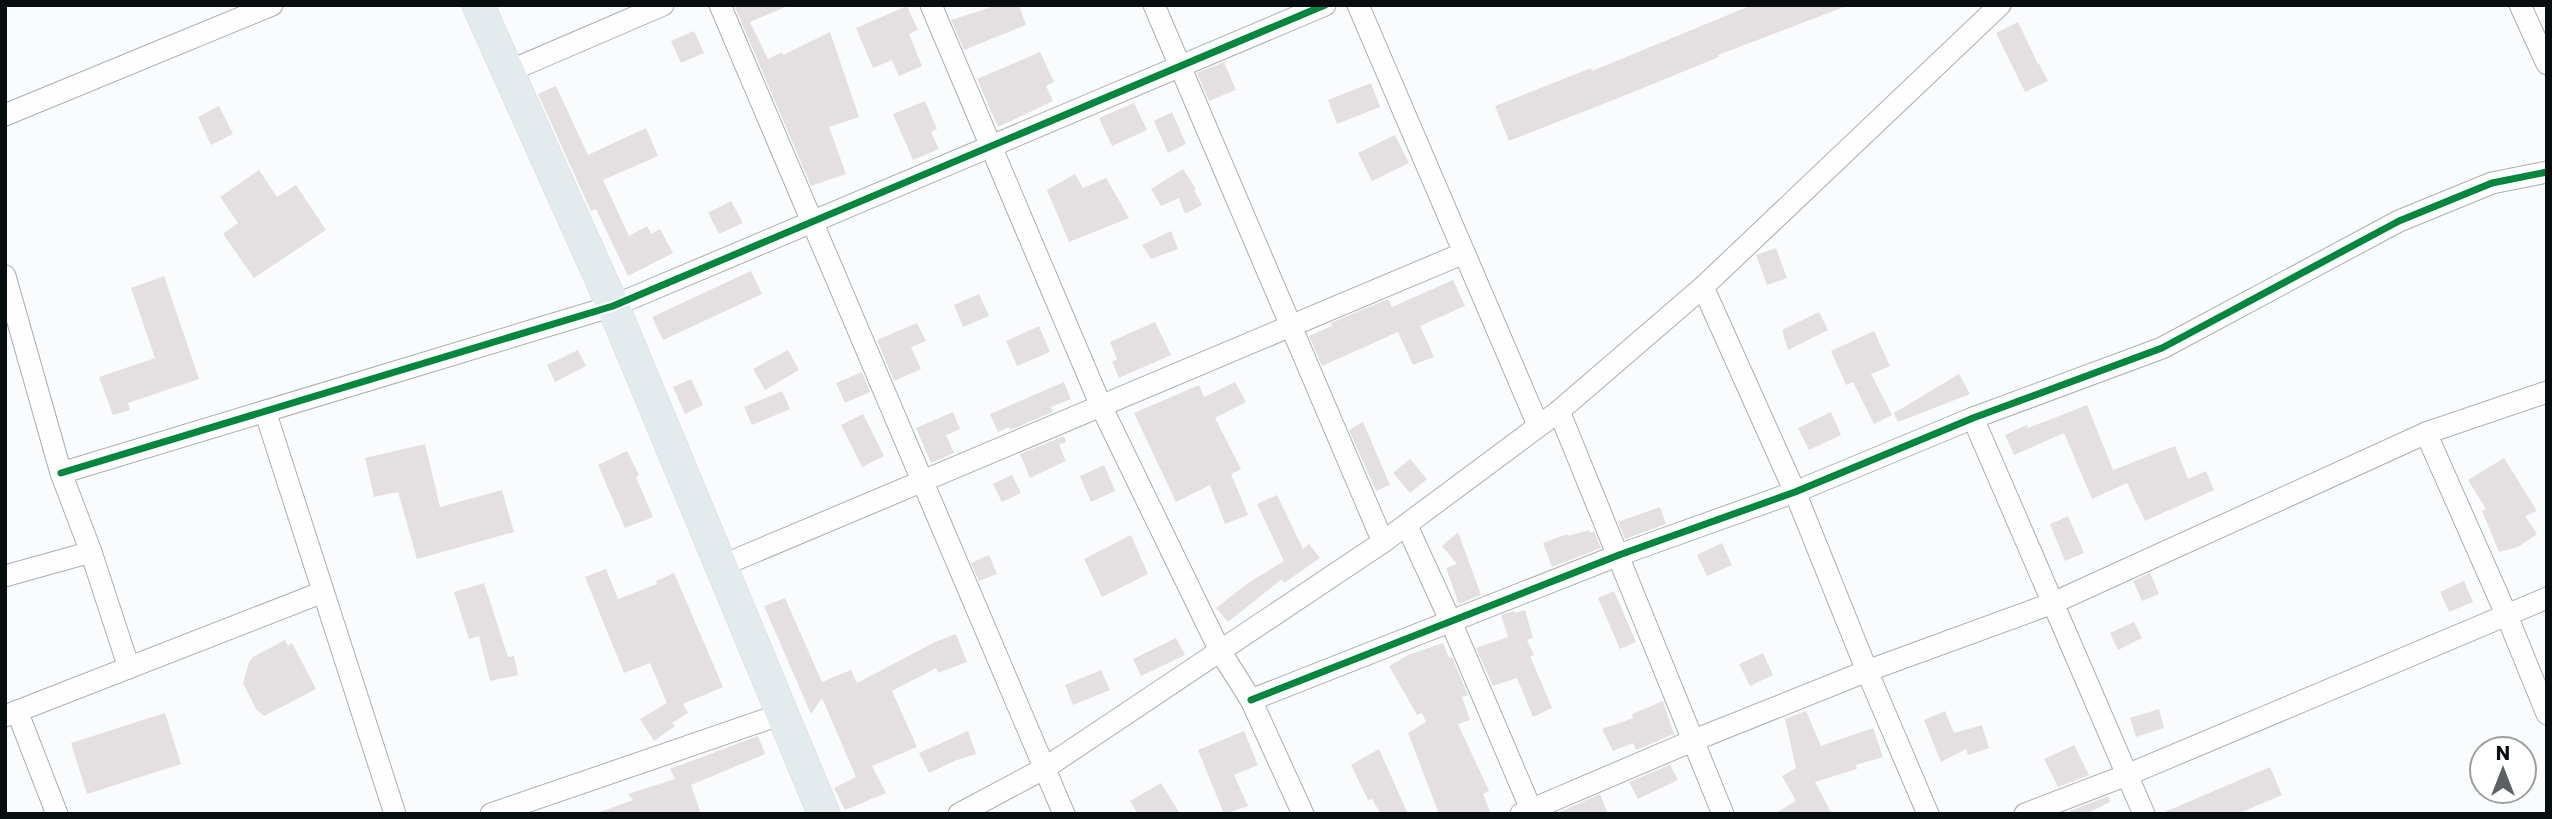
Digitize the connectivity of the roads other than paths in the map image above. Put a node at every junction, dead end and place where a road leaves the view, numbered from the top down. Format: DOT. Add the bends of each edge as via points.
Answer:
graph roads {
  1 [pos="272,5"];
  2 [pos="478,5"];
  3 [pos="663,5"];
  4 [pos="720,5"];
  5 [pos="931,5"];
  6 [pos="1154,5"];
  7 [pos="1325,5"];
  8 [pos="1358,5"];
  9 [pos="2000,5"];
  10 [pos="2520,5"];
  11 [pos="2547,64"];
  12 [pos="1180,66"];
  13 [pos="507,72"];
  14 [pos="5,115"];
  15 [pos="990,147"];
  16 [pos="2547,172"];
  17 [pos="811,222"];
  18 [pos="1464,253"];
  19 [pos="5,276"];
  20 [pos="1703,287"];
  21 [pos="613,306"];
  22 [pos="1291,326"];
  23 [pos="2547,392"];
  24 [pos="1101,406"];
  25 [pos="265,411"];
  26 [pos="1559,411"];
  27 [pos="1973,418"];
  28 [pos="1538,425"];
  29 [pos="2426,433"];
  30 [pos="61,473"];
  31 [pos="922,482"];
  32 [pos="1795,492"];
  33 [pos="1407,526"];
  34 [pos="1383,542"];
  35 [pos="91,552"];
  36 [pos="1619,555"];
  37 [pos="721,566"];
  38 [pos="5,576"];
  39 [pos="323,592"];
  40 [pos="2547,598"];
  41 [pos="2053,603"];
  42 [pos="2507,616"];
  43 [pos="1451,622"];
  44 [pos="1220,651"];
  45 [pos="129,668"];
  46 [pos="1867,671"];
  47 [pos="1251,700"];
  48 [pos="11,713"];
  49 [pos="782,714"];
  50 [pos="2547,715"];
  51 [pos="1692,741"];
  52 [pos="1045,768"];
  53 [pos="2127,775"];
  54 [pos="1528,812"];
  55 [pos="57,814"];
  56 [pos="395,814"];
  57 [pos="491,814"];
  58 [pos="824,814"];
  59 [pos="959,814"];
  60 [pos="1063,814"];
  61 [pos="1303,814"];
  62 [pos="1723,814"];
  63 [pos="1928,814"];
  64 [pos="2025,814"];
  65 [pos="2144,814"];
  1 -- 14 [label="street"];
  2 -- 13 [label="main road"];
  3 -- 13 [label="street"];
  4 -- 17 [label="street"];
  5 -- 15 [label="street"];
  6 -- 12 [label="street"];
  7 -- 12 [label="street"];
  8 -- 18 [label="street"];
  9 -- 20 [label="street"];
  10 -- 11 [label="street"];
  12 -- 15 [label="street"];
  12 -- 22 [label="street"];
  13 -- 21 [label="main road"];
  15 -- 17 [label="street"];
  15 -- 24 [label="street"];
  16 -- 27 [label="street" via="2492,183 2399,221 2162,348"];
  17 -- 21 [label="street"];
  17 -- 31 [label="street"];
  18 -- 22 [label="street"];
  18 -- 28 [label="street"];
  19 -- 30 [label="street"];
  20 -- 26 [label="street"];
  20 -- 32 [label="street"];
  21 -- 25 [label="street"];
  21 -- 37 [label="main road"];
  22 -- 24 [label="street"];
  22 -- 34 [label="street"];
  23 -- 29 [label="street"];
  24 -- 31 [label="street"];
  24 -- 44 [label="street"];
  25 -- 30 [label="street"];
  25 -- 39 [label="street"];
  26 -- 28 [label="street"];
  26 -- 36 [label="street"];
  27 -- 32 [label="street"];
  27 -- 41 [label="street"];
  28 -- 33 [label="street"];
  29 -- 41 [label="street"];
  29 -- 42 [label="street"];
  30 -- 35 [label="street"];
  31 -- 37 [label="street"];
  31 -- 52 [label="street"];
  32 -- 36 [label="street"];
  32 -- 46 [label="street"];
  33 -- 34 [label="street"];
  33 -- 43 [label="street"];
  34 -- 44 [label="street"];
  35 -- 38 [label="street"];
  35 -- 45 [label="street"];
  36 -- 43 [label="street"];
  36 -- 51 [label="street"];
  37 -- 49 [label="main road"];
  39 -- 45 [label="street"];
  39 -- 56 [label="street"];
  40 -- 42 [label="street"];
  41 -- 46 [label="street"];
  41 -- 53 [label="street"];
  42 -- 50 [label="street"];
  42 -- 53 [label="street"];
  43 -- 47 [label="street"];
  43 -- 54 [label="street"];
  44 -- 47 [label="street"];
  44 -- 52 [label="street"];
  45 -- 48 [label="street"];
  46 -- 51 [label="street"];
  46 -- 63 [label="street"];
  47 -- 61 [label="street"];
  48 -- 55 [label="street"];
  49 -- 57 [label="street"];
  49 -- 58 [label="main road"];
  51 -- 54 [label="street"];
  51 -- 62 [label="street"];
  52 -- 59 [label="street"];
  52 -- 60 [label="street"];
  53 -- 64 [label="street"];
  53 -- 65 [label="street"];
}
